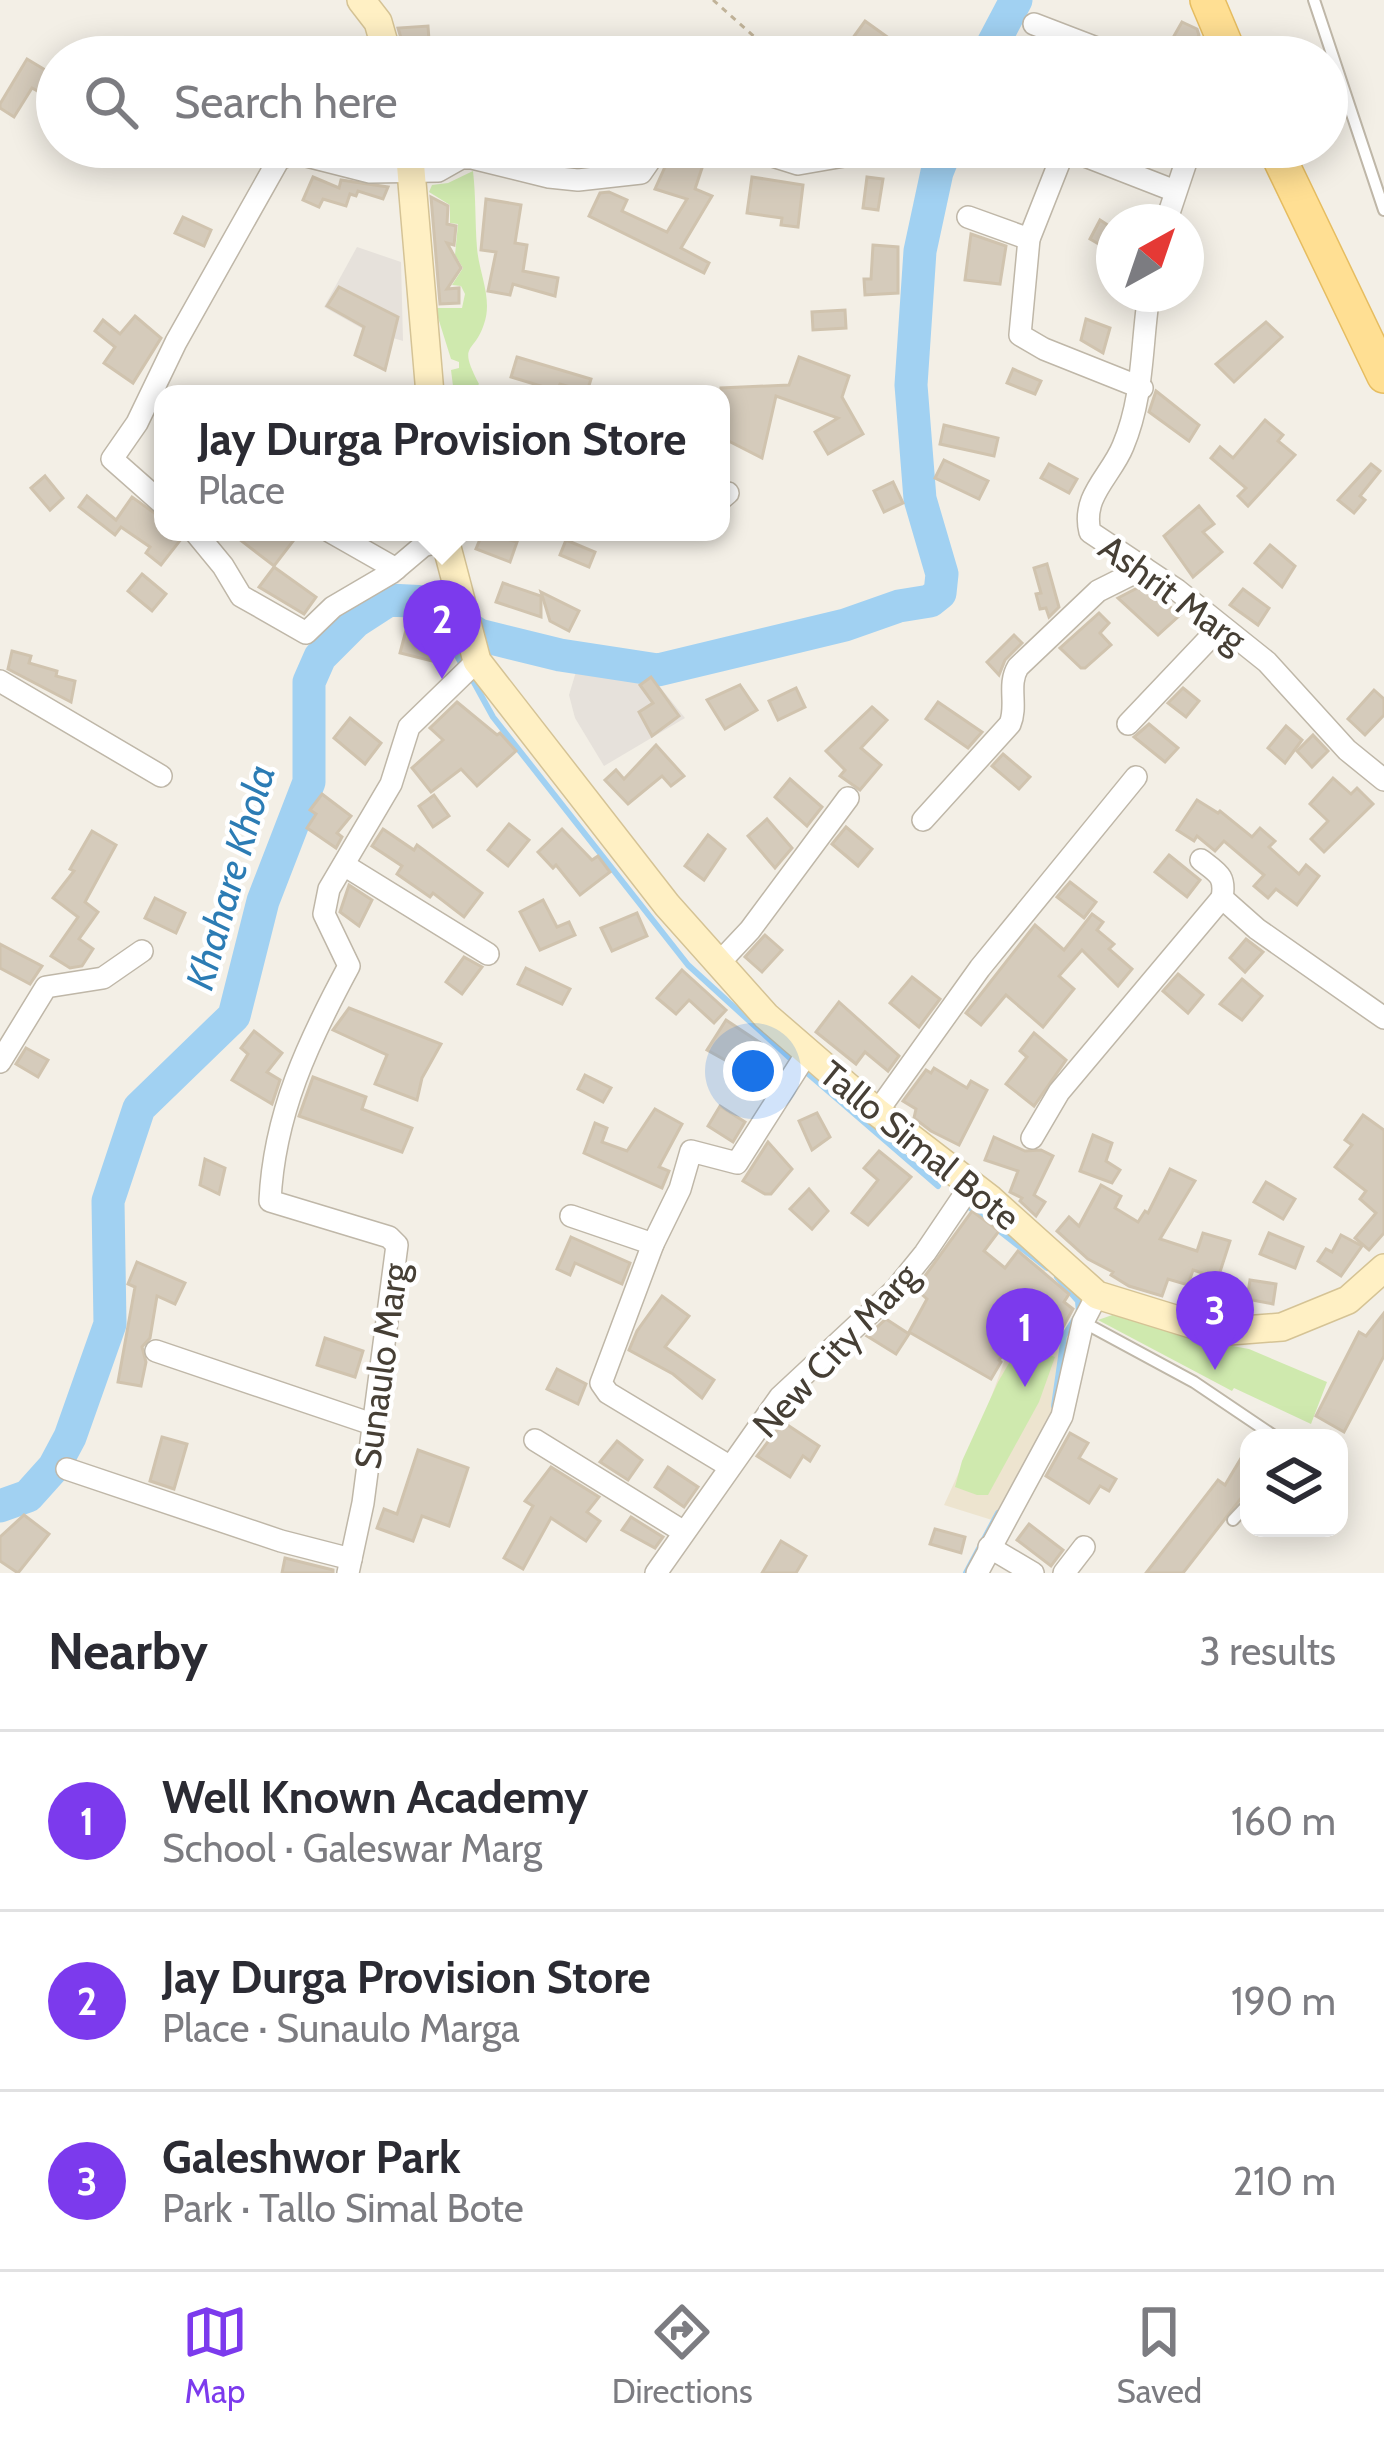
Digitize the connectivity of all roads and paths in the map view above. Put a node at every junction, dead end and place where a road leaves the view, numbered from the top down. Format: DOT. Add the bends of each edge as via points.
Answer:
graph roads {
  1 [pos="362,0"];
  2 [pos="713,0"];
  3 [pos="1207,0"];
  4 [pos="1314,0"];
  5 [pos="1034,24"];
  6 [pos="382,36"];
  7 [pos="754,36"];
  8 [pos="1065,36"];
  9 [pos="1223,36"];
  10 [pos="1326,36"];
  11 [pos="1348,102"];
  12 [pos="274,168"];
  13 [pos="413,168"];
  14 [pos="508,168"];
  15 [pos="644,168"];
  16 [pos="1056,168"];
  17 [pos="1117,168"];
  18 [pos="1183,168"];
  19 [pos="1284,168"];
  20 [pos="1175,191"];
  21 [pos="1171,204"];
  22 [pos="1384,210"];
  23 [pos="968,217"];
  24 [pos="1030,239"];
  25 [pos="1148,312"];
  26 [pos="1384,376"];
  27 [pos="156,385"];
  28 [pos="429,385"];
  29 [pos="1142,388"];
  30 [pos="154,390"];
  31 [pos="154,496"];
  32 [pos="201,541"];
  33 [pos="347,541"];
  34 [pos="446,546"];
  35 [pos="1144,568"];
  36 [pos="395,569"];
  37 [pos="1220,627"];
  38 [pos="475,652"];
  39 [pos="0,681"];
  40 [pos="1128,724"];
  41 [pos="161,776"];
  42 [pos="1136,777"];
  43 [pos="1384,780"];
  44 [pos="848,798"];
  45 [pos="923,820"];
  46 [pos="1201,860"];
  47 [pos="344,865"];
  48 [pos="1222,898"];
  49 [pos="142,951"];
  50 [pos="488,954"];
  51 [pos="718,964"];
  52 [pos="1384,1018"];
  53 [pos="807,1053"];
  54 [pos="0,1062"];
  55 [pos="877,1112"];
  56 [pos="1031,1138"];
  57 [pos="971,1184"];
  58 [pos="571,1216"];
  59 [pos="653,1244"];
  60 [pos="1384,1268"];
  61 [pos="1097,1295"];
  62 [pos="1082,1322"];
  63 [pos="156,1351"];
  64 [pos="372,1424"];
  65 [pos="1264,1429"];
  66 [pos="535,1440"];
  67 [pos="729,1466"];
  68 [pos="67,1468"];
  69 [pos="1240,1513"];
  70 [pos="1233,1520"];
  71 [pos="684,1532"];
  72 [pos="988,1547"];
  73 [pos="1084,1547"];
  74 [pos="350,1566"];
  75 [pos="656,1573"];
  76 [pos="977,1573"];
  77 [pos="1033,1573"];
  78 [pos="1064,1573"];
  1 -- 6 [label="main road"];
  2 -- 7 [label="path"];
  3 -- 9 [label="main road"];
  4 -- 10 [label="lane"];
  5 -- 8 [label="street"];
  11 -- 22 [label="lane"];
  12 -- 27 [label="street"];
  13 -- 28 [label="main road"];
  14 -- 15 [label="street" via="578,180"];
  16 -- 24 [label="street"];
  17 -- 20 [label="street"];
  18 -- 20 [label="street"];
  19 -- 26 [label="main road"];
  20 -- 21 [label="street"];
  23 -- 24 [label="street"];
  24 -- 29 [label="street" via="1020,334"];
  25 -- 29 [label="street, Ashrit Marg"];
  29 -- 35 [label="street, Ashrit Marg" via="1122,451 1086,515 1090,532"];
  30 -- 31 [label="street" via="112,459"];
  32 -- 36 [label="street" via="241,596 307,633"];
  33 -- 36 [label="street"];
  34 -- 36 [label="street" via="423,546"];
  34 -- 38 [label="main road, Tallo Simal Bote"];
  35 -- 37 [label="street, Ashrit Marg"];
  35 -- 45 [label="street" via="1098,591 1045,637 1012,676 1010,724"];
  37 -- 40 [label="street"];
  37 -- 43 [label="street, Ashrit Marg" via="1267,662"];
  38 -- 47 [label="street, Sunaulo Marg" via="409,727 391,784"];
  38 -- 51 [label="main road, Tallo Simal Bote"];
  39 -- 41 [label="street"];
  42 -- 55 [label="street" via="980,968"];
  44 -- 51 [label="street"];
  46 -- 48 [label="street" via="1222,875"];
  47 -- 50 [label="street"];
  47 -- 64 [label="street, Sunaulo Marg" via="324,914 349,966 282,1112 270,1201 397,1245"];
  48 -- 52 [label="street"];
  48 -- 56 [label="street"];
  49 -- 54 [label="street" via="104,978 46,987"];
  51 -- 53 [label="main road, Tallo Simal Bote"];
  53 -- 55 [label="main road, Tallo Simal Bote"];
  53 -- 59 [label="street" via="737,1163 691,1151"];
  55 -- 57 [label="main road, Tallo Simal Bote"];
  57 -- 61 [label="main road, Tallo Simal Bote"];
  57 -- 67 [label="street, New City Marg" via="895,1290 780,1396"];
  58 -- 59 [label="street"];
  59 -- 67 [label="street" via="601,1383"];
  60 -- 61 [label="main road, Tallo Simal Bote" via="1348,1300 1282,1327 1217,1332"];
  61 -- 62 [label="street"];
  62 -- 65 [label="lane"];
  62 -- 72 [label="street" via="1062,1416"];
  63 -- 64 [label="street"];
  64 -- 74 [label="street, Sunaulo Marg"];
  66 -- 71 [label="street"];
  67 -- 71 [label="street, New City Marg"];
  68 -- 74 [label="street"];
  69 -- 70 [label="lane"];
  71 -- 75 [label="street, New City Marg"];
  72 -- 76 [label="street"];
  72 -- 77 [label="street"];
  73 -- 78 [label="street"];
}
